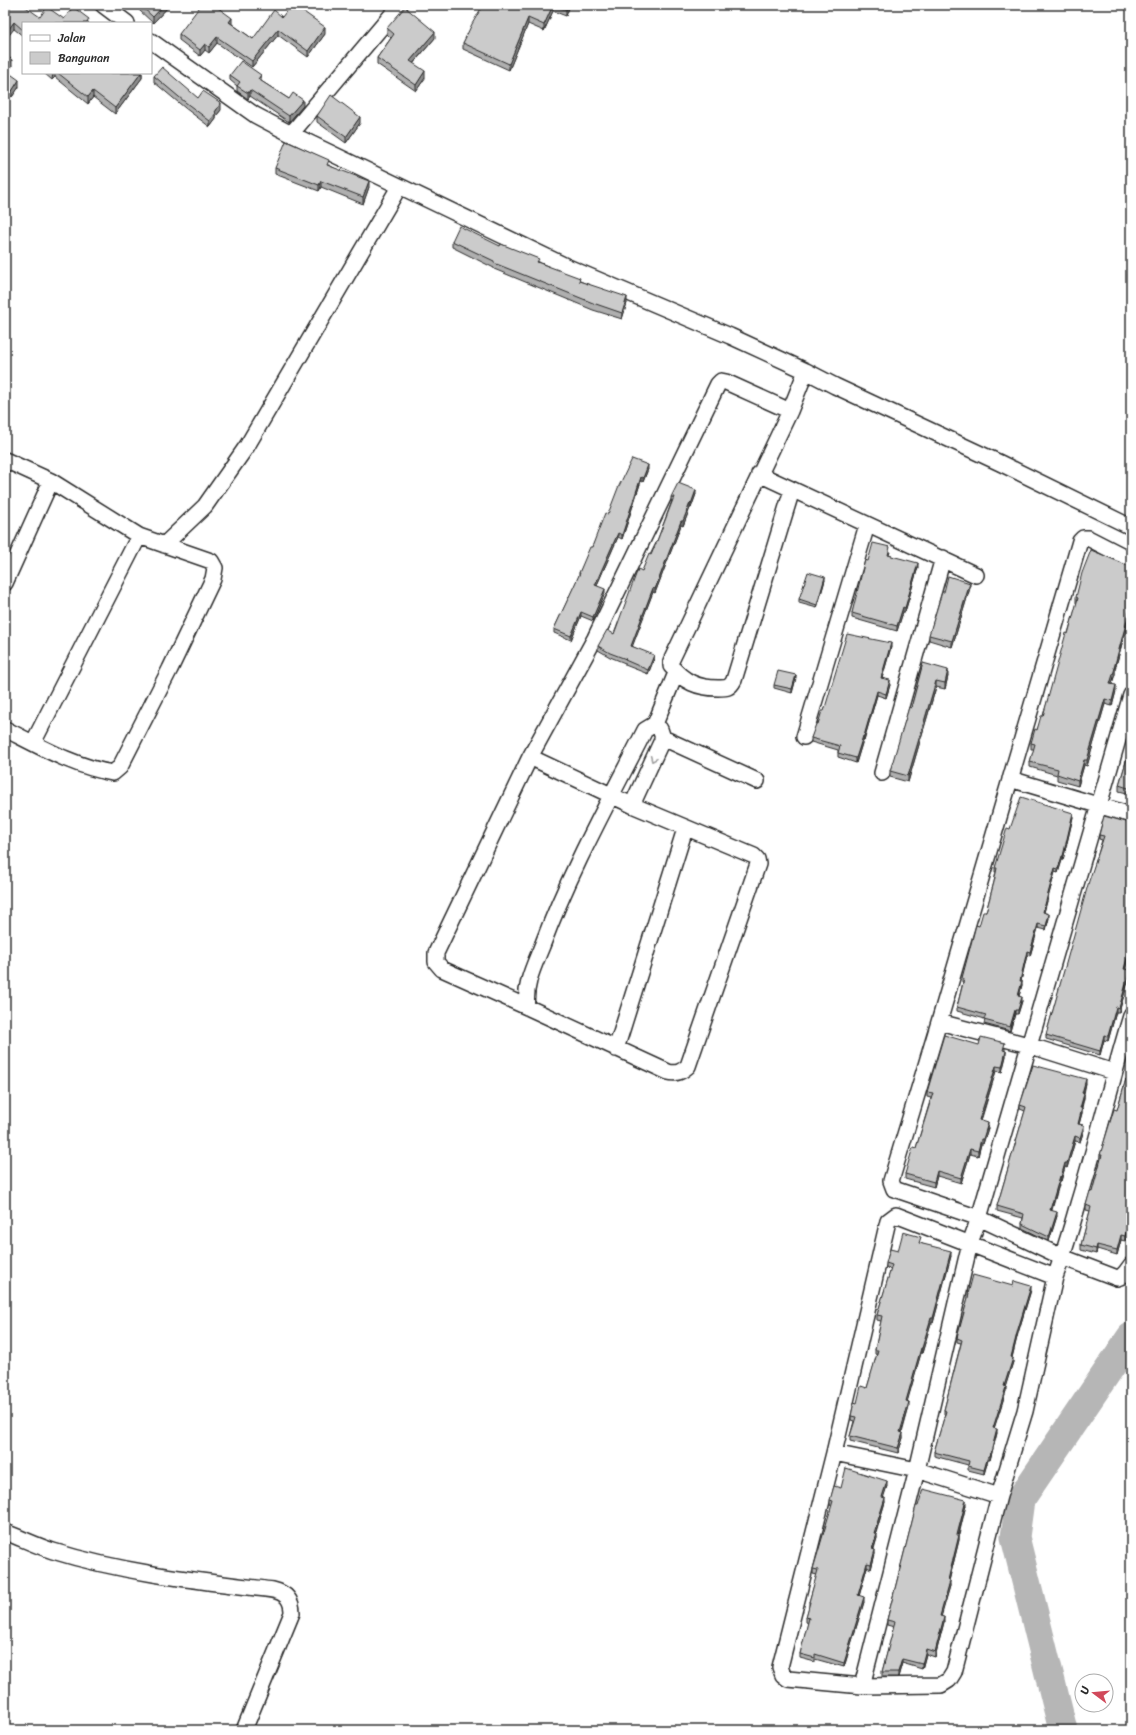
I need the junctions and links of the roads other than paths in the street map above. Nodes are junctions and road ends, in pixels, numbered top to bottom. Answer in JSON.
{"nodes":[{"id":1,"x":103,"y":5,"type":"edge"},
{"id":2,"x":400,"y":5,"type":"edge"},
{"id":3,"x":126,"y":22,"type":"edge"},
{"id":4,"x":152,"y":42,"type":"edge"},
{"id":5,"x":291,"y":134,"type":"junction"},
{"id":6,"x":399,"y":187,"type":"junction"},
{"id":7,"x":806,"y":371,"type":"junction"},
{"id":8,"x":790,"y":411,"type":"junction"},
{"id":9,"x":5,"y":460,"type":"edge"},
{"id":10,"x":759,"y":474,"type":"junction"},
{"id":11,"x":52,"y":481,"type":"junction"},
{"id":12,"x":792,"y":490,"type":"junction"},
{"id":13,"x":867,"y":525,"type":"junction"},
{"id":14,"x":1131,"y":527,"type":"edge"},
{"id":15,"x":139,"y":536,"type":"junction"},
{"id":16,"x":164,"y":546,"type":"junction"},
{"id":17,"x":943,"y":558,"type":"junction"},
{"id":18,"x":1131,"y":560,"type":"edge"},
{"id":19,"x":976,"y":575,"type":"dead end"},
{"id":20,"x":5,"y":583,"type":"edge"},
{"id":21,"x":676,"y":672,"type":"junction"},
{"id":22,"x":1131,"y":694,"type":"edge"},
{"id":23,"x":655,"y":724,"type":"junction"},
{"id":24,"x":5,"y":729,"type":"edge"},
{"id":25,"x":804,"y":737,"type":"dead end"},
{"id":26,"x":663,"y":738,"type":"junction"},
{"id":27,"x":33,"y":743,"type":"junction"},
{"id":28,"x":530,"y":757,"type":"junction"},
{"id":29,"x":882,"y":773,"type":"dead end"},
{"id":30,"x":1010,"y":779,"type":"junction"},
{"id":31,"x":757,"y":781,"type":"dead end"},
{"id":32,"x":611,"y":795,"type":"junction"},
{"id":33,"x":632,"y":805,"type":"junction"},
{"id":34,"x":1098,"y":805,"type":"junction"},
{"id":35,"x":1131,"y":815,"type":"edge"},
{"id":36,"x":685,"y":829,"type":"junction"},
{"id":37,"x":527,"y":1007,"type":"junction"},
{"id":38,"x":1131,"y":1016,"type":"edge"},
{"id":39,"x":939,"y":1022,"type":"junction"},
{"id":40,"x":1028,"y":1045,"type":"junction"},
{"id":41,"x":616,"y":1048,"type":"junction"},
{"id":42,"x":1114,"y":1072,"type":"junction"},
{"id":43,"x":979,"y":1218,"type":"junction"},
{"id":44,"x":970,"y":1243,"type":"junction"},
{"id":45,"x":1062,"y":1257,"type":"junction"},
{"id":46,"x":1131,"y":1265,"type":"edge"},
{"id":47,"x":1055,"y":1277,"type":"junction"},
{"id":48,"x":834,"y":1453,"type":"junction"},
{"id":49,"x":917,"y":1470,"type":"junction"},
{"id":50,"x":999,"y":1496,"type":"junction"},
{"id":51,"x":5,"y":1532,"type":"edge"},
{"id":52,"x":862,"y":1686,"type":"junction"},
{"id":53,"x":244,"y":1730,"type":"edge"}],
"edges":[{"from":1,"to":3,"type":"street"},
{"from":2,"to":5,"type":"street"},
{"from":4,"to":5,"type":"street"},
{"from":5,"to":6,"type":"street"},
{"from":6,"to":7,"type":"street"},
{"from":6,"to":16,"type":"street"},
{"from":7,"to":8,"type":"street"},
{"from":7,"to":14,"type":"street"},
{"from":8,"to":10,"type":"street"},
{"from":8,"to":28,"type":"street"},
{"from":9,"to":11,"type":"street"},
{"from":10,"to":12,"type":"street"},
{"from":10,"to":21,"type":"street"},
{"from":11,"to":15,"type":"street"},
{"from":11,"to":20,"type":"street"},
{"from":12,"to":13,"type":"street"},
{"from":12,"to":21,"type":"street"},
{"from":13,"to":17,"type":"street"},
{"from":13,"to":25,"type":"street"},
{"from":15,"to":16,"type":"street"},
{"from":15,"to":27,"type":"street"},
{"from":16,"to":27,"type":"street"},
{"from":17,"to":19,"type":"street"},
{"from":17,"to":29,"type":"street"},
{"from":18,"to":30,"type":"street"},
{"from":21,"to":23,"type":"street"},
{"from":22,"to":34,"type":"street"},
{"from":23,"to":26,"type":"street"},
{"from":23,"to":32,"type":"street"},
{"from":24,"to":27,"type":"street"},
{"from":26,"to":31,"type":"street"},
{"from":26,"to":33,"type":"street","one_way":true},
{"from":28,"to":32,"type":"street"},
{"from":28,"to":37,"type":"street"},
{"from":30,"to":34,"type":"street"},
{"from":30,"to":39,"type":"street"},
{"from":32,"to":33,"type":"street"},
{"from":32,"to":37,"type":"street"},
{"from":33,"to":36,"type":"street"},
{"from":34,"to":35,"type":"street"},
{"from":34,"to":40,"type":"street"},
{"from":36,"to":41,"type":"street"},
{"from":36,"to":41,"type":"street"},
{"from":37,"to":41,"type":"street"},
{"from":38,"to":42,"type":"street"},
{"from":39,"to":40,"type":"street"},
{"from":39,"to":43,"type":"street"},
{"from":40,"to":42,"type":"street"},
{"from":40,"to":43,"type":"street"},
{"from":42,"to":45,"type":"street"},
{"from":43,"to":44,"type":"street"},
{"from":43,"to":45,"type":"street"},
{"from":44,"to":47,"type":"street"},
{"from":44,"to":48,"type":"street"},
{"from":44,"to":49,"type":"street"},
{"from":45,"to":46,"type":"street"},
{"from":45,"to":47,"type":"street"},
{"from":47,"to":50,"type":"street"},
{"from":48,"to":49,"type":"street"},
{"from":48,"to":52,"type":"street"},
{"from":49,"to":50,"type":"street"},
{"from":49,"to":52,"type":"street"},
{"from":50,"to":52,"type":"street"},
{"from":51,"to":53,"type":"street"}]}
